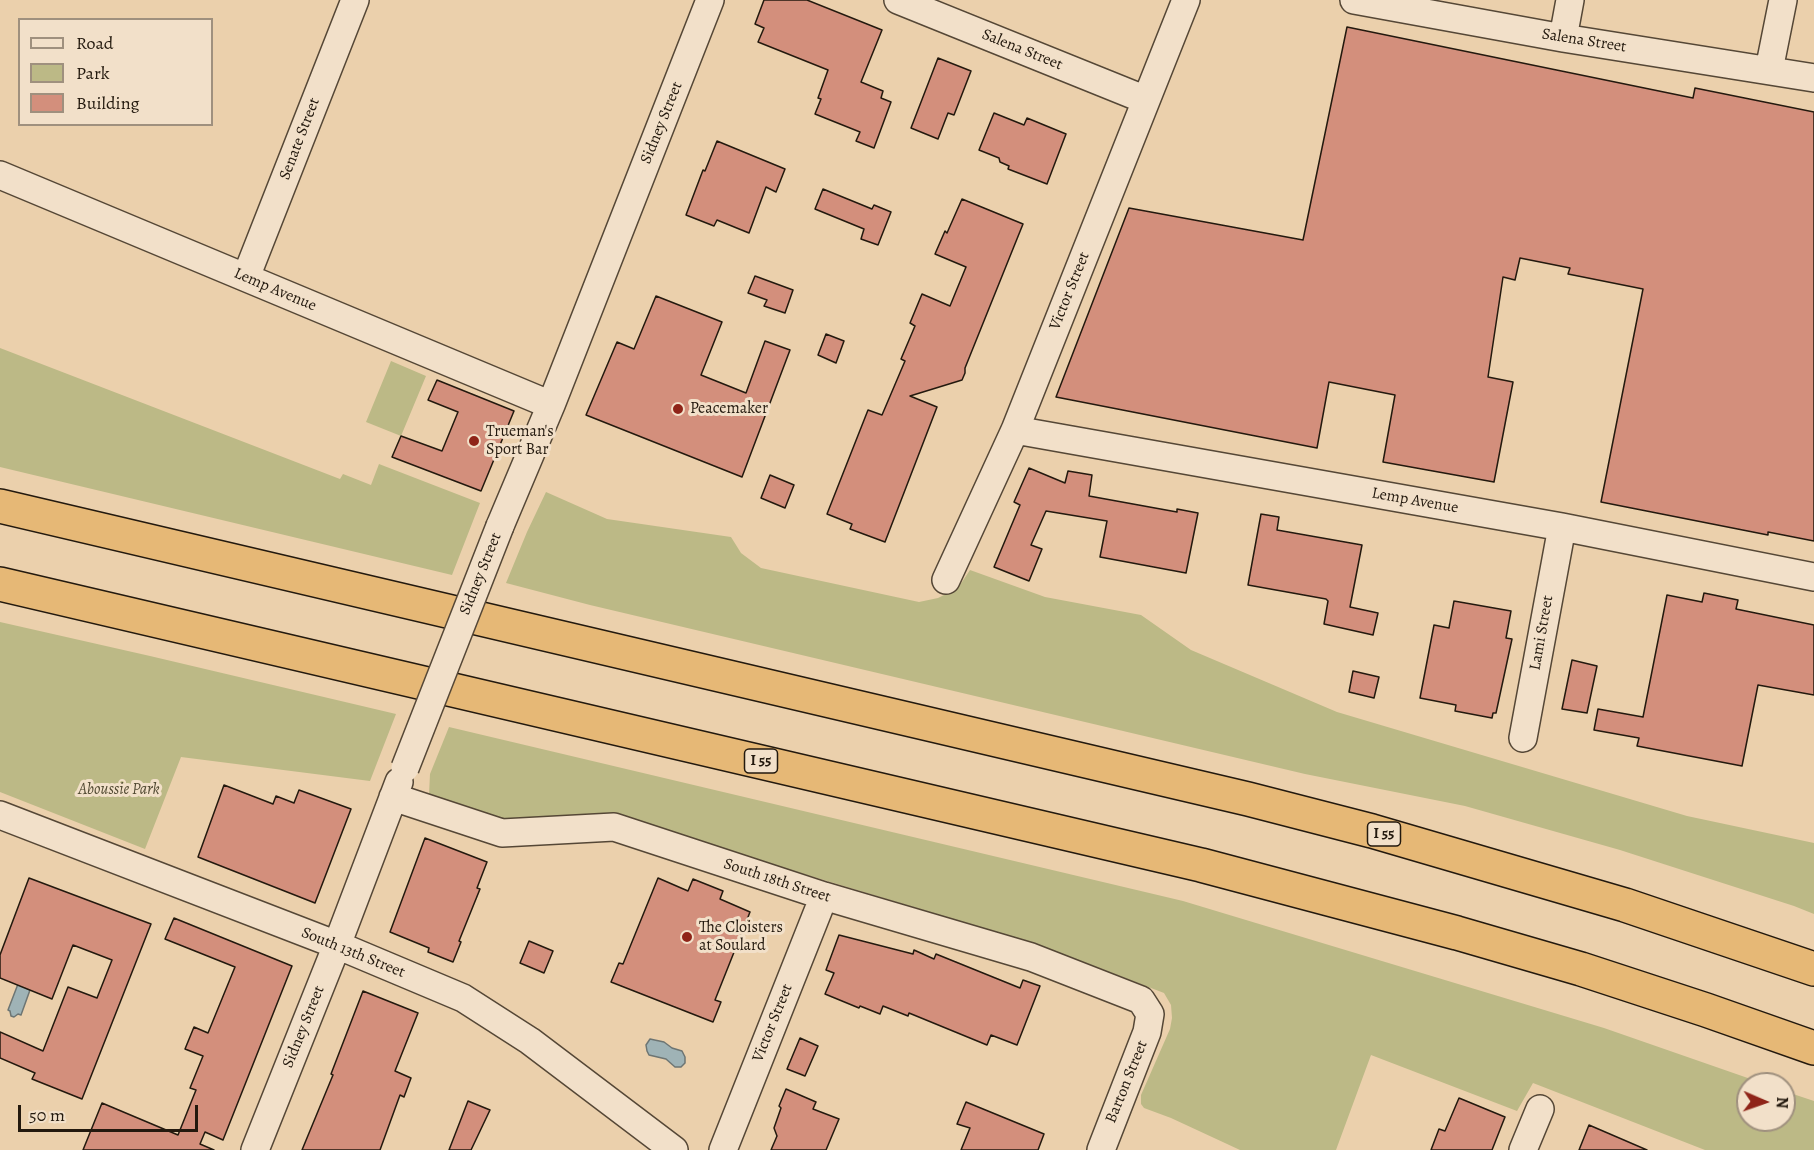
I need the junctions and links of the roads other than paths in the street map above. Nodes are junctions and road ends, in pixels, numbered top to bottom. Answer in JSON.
{"nodes":[{"id":1,"x":355,"y":0,"type":"edge"},
{"id":2,"x":710,"y":0,"type":"edge"},
{"id":3,"x":898,"y":0,"type":"edge"},
{"id":4,"x":1186,"y":0,"type":"edge"},
{"id":5,"x":1354,"y":0,"type":"edge"},
{"id":6,"x":1570,"y":0,"type":"edge"},
{"id":7,"x":1783,"y":0,"type":"edge"},
{"id":8,"x":1563,"y":38,"type":"junction"},
{"id":9,"x":1769,"y":70,"type":"junction"},
{"id":10,"x":1814,"y":78,"type":"edge"},
{"id":11,"x":1146,"y":100,"type":"junction"},
{"id":12,"x":0,"y":175,"type":"edge"},
{"id":13,"x":246,"y":278,"type":"junction"},
{"id":14,"x":551,"y":405,"type":"junction"},
{"id":15,"x":1015,"y":430,"type":"junction"},
{"id":16,"x":0,"y":506,"type":"edge"},
{"id":17,"x":1562,"y":527,"type":"junction"},
{"id":18,"x":1814,"y":577,"type":"edge"},
{"id":19,"x":946,"y":579,"type":"dead end"},
{"id":20,"x":0,"y":584,"type":"edge"},
{"id":21,"x":1523,"y":738,"type":"dead end"},
{"id":22,"x":393,"y":797,"type":"junction"},
{"id":23,"x":0,"y":816,"type":"edge"},
{"id":24,"x":824,"y":897,"type":"junction"},
{"id":25,"x":337,"y":945,"type":"junction"},
{"id":26,"x":1814,"y":969,"type":"edge"},
{"id":27,"x":1150,"y":1014,"type":"joint"},
{"id":28,"x":1814,"y":1048,"type":"edge"},
{"id":29,"x":1540,"y":1108,"type":"dead end"},
{"id":30,"x":255,"y":1150,"type":"edge"},
{"id":31,"x":674,"y":1150,"type":"edge"},
{"id":32,"x":723,"y":1150,"type":"edge"},
{"id":33,"x":1101,"y":1150,"type":"edge"},
{"id":34,"x":1523,"y":1150,"type":"edge"}],
"edges":[{"from":1,"to":13,"type":"street","name":"Senate Street"},
{"from":2,"to":14,"type":"street","name":"Sidney Street"},
{"from":3,"to":11,"type":"street","name":"Salena Street"},
{"from":4,"to":11,"type":"street","name":"Victor Street"},
{"from":5,"to":8,"type":"street","name":"Salena Street"},
{"from":6,"to":8,"type":"street"},
{"from":7,"to":9,"type":"street"},
{"from":8,"to":9,"type":"street","name":"Salena Street"},
{"from":9,"to":10,"type":"street","name":"Salena Street"},
{"from":11,"to":15,"type":"street","name":"Victor Street"},
{"from":12,"to":13,"type":"street","name":"Lemp Avenue"},
{"from":13,"to":14,"type":"street","name":"Lemp Avenue"},
{"from":14,"to":22,"type":"street","name":"Sidney Street","bridge":true},
{"from":15,"to":17,"type":"street","name":"Lemp Avenue"},
{"from":15,"to":19,"type":"street","name":"Victor Street"},
{"from":16,"to":26,"type":"highway","number":"I 55"},
{"from":17,"to":18,"type":"street","name":"Lemp Avenue"},
{"from":17,"to":21,"type":"street","name":"Lami Street"},
{"from":20,"to":28,"type":"highway","number":"I 55"},
{"from":22,"to":24,"type":"street","name":"South 18th Street"},
{"from":22,"to":25,"type":"street","name":"Sidney Street"},
{"from":23,"to":25,"type":"street","name":"South 13th Street"},
{"from":24,"to":27,"type":"street","name":"South 18th Street"},
{"from":24,"to":32,"type":"street","name":"Victor Street"},
{"from":25,"to":30,"type":"street","name":"Sidney Street"},
{"from":25,"to":31,"type":"street","name":"South 13th Street"},
{"from":27,"to":33,"type":"street","name":"Barton Street"},
{"from":29,"to":34,"type":"street"}]}
